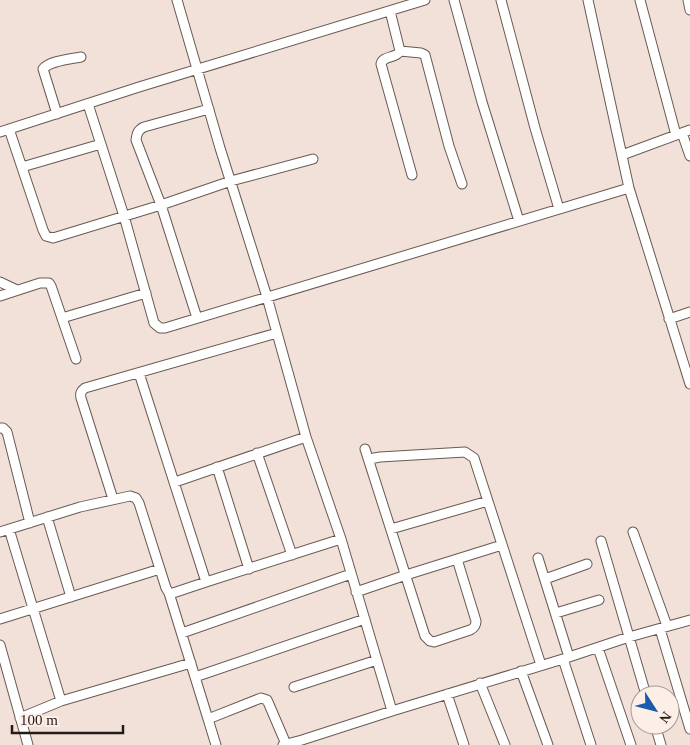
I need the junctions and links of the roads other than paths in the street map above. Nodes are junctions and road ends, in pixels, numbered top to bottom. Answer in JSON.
{"nodes":[{"id":1,"x":177,"y":0,"type":"edge"},
{"id":2,"x":425,"y":0,"type":"edge"},
{"id":3,"x":454,"y":0,"type":"edge"},
{"id":4,"x":501,"y":0,"type":"edge"},
{"id":5,"x":588,"y":0,"type":"edge"},
{"id":6,"x":640,"y":0,"type":"edge"},
{"id":7,"x":688,"y":0,"type":"edge"},
{"id":8,"x":390,"y":10,"type":"junction"},
{"id":9,"x":690,"y":10,"type":"edge"},
{"id":10,"x":400,"y":51,"type":"junction"},
{"id":11,"x":81,"y":57,"type":"dead end"},
{"id":12,"x":197,"y":69,"type":"junction"},
{"id":13,"x":88,"y":104,"type":"junction"},
{"id":14,"x":209,"y":108,"type":"junction"},
{"id":15,"x":57,"y":114,"type":"junction"},
{"id":16,"x":5,"y":131,"type":"edge"},
{"id":17,"x":683,"y":133,"type":"edge"},
{"id":18,"x":101,"y":144,"type":"junction"},
{"id":19,"x":622,"y":155,"type":"junction"},
{"id":20,"x":690,"y":156,"type":"edge"},
{"id":21,"x":313,"y":159,"type":"dead end"},
{"id":22,"x":22,"y":167,"type":"junction"},
{"id":23,"x":412,"y":175,"type":"dead end"},
{"id":24,"x":231,"y":181,"type":"junction"},
{"id":25,"x":462,"y":184,"type":"dead end"},
{"id":26,"x":629,"y":188,"type":"junction"},
{"id":27,"x":161,"y":205,"type":"junction"},
{"id":28,"x":559,"y":209,"type":"junction"},
{"id":29,"x":124,"y":216,"type":"junction"},
{"id":30,"x":519,"y":221,"type":"junction"},
{"id":31,"x":0,"y":282,"type":"edge"},
{"id":32,"x":17,"y":290,"type":"junction"},
{"id":33,"x":146,"y":293,"type":"junction"},
{"id":34,"x":0,"y":296,"type":"edge"},
{"id":35,"x":266,"y":297,"type":"junction"},
{"id":36,"x":690,"y":312,"type":"edge"},
{"id":37,"x":62,"y":318,"type":"junction"},
{"id":38,"x":197,"y":318,"type":"junction"},
{"id":39,"x":669,"y":319,"type":"junction"},
{"id":40,"x":277,"y":333,"type":"junction"},
{"id":41,"x":76,"y":359,"type":"dead end"},
{"id":42,"x":139,"y":372,"type":"junction"},
{"id":43,"x":690,"y":384,"type":"edge"},
{"id":44,"x":0,"y":428,"type":"edge"},
{"id":45,"x":306,"y":437,"type":"junction"},
{"id":46,"x":365,"y":449,"type":"dead end"},
{"id":47,"x":257,"y":454,"type":"junction"},
{"id":48,"x":369,"y":459,"type":"junction"},
{"id":49,"x":216,"y":468,"type":"junction"},
{"id":50,"x":175,"y":482,"type":"junction"},
{"id":51,"x":113,"y":499,"type":"junction"},
{"id":52,"x":488,"y":501,"type":"junction"},
{"id":53,"x":47,"y":517,"type":"junction"},
{"id":54,"x":30,"y":523,"type":"junction"},
{"id":55,"x":10,"y":529,"type":"junction"},
{"id":56,"x":391,"y":529,"type":"junction"},
{"id":57,"x":0,"y":532,"type":"edge"},
{"id":58,"x":634,"y":532,"type":"dead end"},
{"id":59,"x":341,"y":539,"type":"junction"},
{"id":60,"x":601,"y":541,"type":"dead end"},
{"id":61,"x":502,"y":545,"type":"junction"},
{"id":62,"x":292,"y":555,"type":"junction"},
{"id":63,"x":538,"y":558,"type":"dead end"},
{"id":64,"x":457,"y":559,"type":"junction"},
{"id":65,"x":587,"y":564,"type":"dead end"},
{"id":66,"x":160,"y":569,"type":"junction"},
{"id":67,"x":249,"y":569,"type":"junction"},
{"id":68,"x":351,"y":574,"type":"junction"},
{"id":69,"x":406,"y":575,"type":"junction"},
{"id":70,"x":545,"y":579,"type":"junction"},
{"id":71,"x":206,"y":582,"type":"junction"},
{"id":72,"x":356,"y":592,"type":"junction"},
{"id":73,"x":169,"y":593,"type":"junction"},
{"id":74,"x":71,"y":597,"type":"junction"},
{"id":75,"x":599,"y":600,"type":"dead end"},
{"id":76,"x":33,"y":609,"type":"junction"},
{"id":77,"x":556,"y":613,"type":"junction"},
{"id":78,"x":0,"y":619,"type":"edge"},
{"id":79,"x":365,"y":619,"type":"junction"},
{"id":80,"x":690,"y":620,"type":"edge"},
{"id":81,"x":663,"y":628,"type":"junction"},
{"id":82,"x":182,"y":633,"type":"junction"},
{"id":83,"x":629,"y":637,"type":"junction"},
{"id":84,"x":0,"y":645,"type":"edge"},
{"id":85,"x":598,"y":648,"type":"junction"},
{"id":86,"x":566,"y":658,"type":"junction"},
{"id":87,"x":377,"y":660,"type":"junction"},
{"id":88,"x":191,"y":663,"type":"junction"},
{"id":89,"x":542,"y":665,"type":"junction"},
{"id":90,"x":521,"y":671,"type":"junction"},
{"id":91,"x":195,"y":677,"type":"junction"},
{"id":92,"x":480,"y":683,"type":"junction"},
{"id":93,"x":643,"y":685,"type":"edge"},
{"id":94,"x":294,"y":686,"type":"dead end"},
{"id":95,"x":447,"y":694,"type":"junction"},
{"id":96,"x":61,"y":701,"type":"junction"},
{"id":97,"x":392,"y":711,"type":"junction"},
{"id":98,"x":20,"y":718,"type":"junction"},
{"id":99,"x":208,"y":719,"type":"junction"},
{"id":100,"x":690,"y":729,"type":"edge"},
{"id":101,"x":303,"y":743,"type":"edge"},
{"id":102,"x":28,"y":745,"type":"edge"},
{"id":103,"x":216,"y":745,"type":"edge"},
{"id":104,"x":285,"y":745,"type":"edge"},
{"id":105,"x":464,"y":745,"type":"edge"},
{"id":106,"x":505,"y":745,"type":"edge"},
{"id":107,"x":548,"y":745,"type":"edge"},
{"id":108,"x":591,"y":745,"type":"edge"},
{"id":109,"x":631,"y":745,"type":"edge"}],
"edges":[{"from":1,"to":12,"type":"street"},
{"from":2,"to":8,"type":"street"},
{"from":3,"to":30,"type":"street"},
{"from":4,"to":28,"type":"street"},
{"from":5,"to":19,"type":"street"},
{"from":6,"to":17,"type":"street"},
{"from":7,"to":9,"type":"street"},
{"from":8,"to":10,"type":"street"},
{"from":8,"to":12,"type":"street"},
{"from":10,"to":23,"type":"street"},
{"from":10,"to":25,"type":"street"},
{"from":11,"to":15,"type":"street"},
{"from":12,"to":13,"type":"street"},
{"from":12,"to":14,"type":"street"},
{"from":13,"to":15,"type":"street"},
{"from":13,"to":18,"type":"street"},
{"from":14,"to":24,"type":"street"},
{"from":14,"to":27,"type":"street"},
{"from":15,"to":16,"type":"street"},
{"from":16,"to":22,"type":"street"},
{"from":17,"to":19,"type":"street"},
{"from":17,"to":20,"type":"street"},
{"from":18,"to":22,"type":"street"},
{"from":18,"to":29,"type":"street"},
{"from":19,"to":26,"type":"street"},
{"from":21,"to":24,"type":"street"},
{"from":22,"to":29,"type":"street"},
{"from":24,"to":27,"type":"street"},
{"from":24,"to":35,"type":"street"},
{"from":26,"to":28,"type":"street"},
{"from":26,"to":39,"type":"street"},
{"from":27,"to":29,"type":"street"},
{"from":27,"to":38,"type":"street"},
{"from":28,"to":30,"type":"street"},
{"from":29,"to":33,"type":"street"},
{"from":30,"to":35,"type":"street"},
{"from":31,"to":32,"type":"street"},
{"from":32,"to":34,"type":"street"},
{"from":32,"to":37,"type":"street"},
{"from":33,"to":37,"type":"street"},
{"from":33,"to":38,"type":"street"},
{"from":35,"to":38,"type":"street"},
{"from":35,"to":40,"type":"street"},
{"from":36,"to":39,"type":"street"},
{"from":37,"to":41,"type":"street"},
{"from":39,"to":43,"type":"street"},
{"from":40,"to":42,"type":"street"},
{"from":40,"to":45,"type":"street"},
{"from":42,"to":50,"type":"street"},
{"from":42,"to":51,"type":"street"},
{"from":44,"to":54,"type":"street"},
{"from":45,"to":47,"type":"street"},
{"from":45,"to":59,"type":"street"},
{"from":46,"to":48,"type":"street"},
{"from":47,"to":49,"type":"street"},
{"from":47,"to":62,"type":"street"},
{"from":48,"to":52,"type":"street"},
{"from":48,"to":56,"type":"street"},
{"from":49,"to":50,"type":"street"},
{"from":49,"to":67,"type":"street"},
{"from":50,"to":71,"type":"street"},
{"from":51,"to":53,"type":"street"},
{"from":51,"to":66,"type":"street"},
{"from":52,"to":56,"type":"street"},
{"from":52,"to":61,"type":"street"},
{"from":53,"to":54,"type":"street"},
{"from":53,"to":74,"type":"street"},
{"from":54,"to":55,"type":"street"},
{"from":55,"to":57,"type":"street"},
{"from":55,"to":76,"type":"street"},
{"from":56,"to":69,"type":"street"},
{"from":58,"to":81,"type":"street"},
{"from":59,"to":62,"type":"street"},
{"from":59,"to":68,"type":"street"},
{"from":60,"to":83,"type":"street"},
{"from":61,"to":64,"type":"street"},
{"from":61,"to":89,"type":"street"},
{"from":62,"to":67,"type":"street"},
{"from":63,"to":70,"type":"street"},
{"from":64,"to":69,"type":"street"},
{"from":64,"to":69,"type":"street"},
{"from":65,"to":70,"type":"street"},
{"from":66,"to":73,"type":"street"},
{"from":66,"to":74,"type":"street"},
{"from":67,"to":71,"type":"street"},
{"from":68,"to":72,"type":"street"},
{"from":68,"to":82,"type":"street"},
{"from":69,"to":72,"type":"street"},
{"from":70,"to":77,"type":"street"},
{"from":71,"to":73,"type":"street"},
{"from":72,"to":79,"type":"street"},
{"from":73,"to":82,"type":"street"},
{"from":74,"to":76,"type":"street"},
{"from":75,"to":77,"type":"street"},
{"from":76,"to":78,"type":"street"},
{"from":76,"to":96,"type":"street"},
{"from":77,"to":86,"type":"street"},
{"from":79,"to":87,"type":"street"},
{"from":79,"to":91,"type":"street"},
{"from":80,"to":81,"type":"street"},
{"from":81,"to":83,"type":"street"},
{"from":81,"to":100,"type":"street"},
{"from":82,"to":88,"type":"street"},
{"from":83,"to":85,"type":"street"},
{"from":83,"to":93,"type":"street"},
{"from":84,"to":98,"type":"street"},
{"from":85,"to":86,"type":"street"},
{"from":85,"to":109,"type":"street"},
{"from":86,"to":89,"type":"street"},
{"from":86,"to":108,"type":"street"},
{"from":87,"to":94,"type":"street"},
{"from":87,"to":97,"type":"street"},
{"from":88,"to":91,"type":"street"},
{"from":88,"to":96,"type":"street"},
{"from":89,"to":90,"type":"street"},
{"from":90,"to":92,"type":"street"},
{"from":90,"to":107,"type":"street"},
{"from":91,"to":99,"type":"street"},
{"from":92,"to":95,"type":"street"},
{"from":92,"to":106,"type":"street"},
{"from":95,"to":97,"type":"street"},
{"from":95,"to":105,"type":"street"},
{"from":96,"to":98,"type":"street"},
{"from":97,"to":101,"type":"street"},
{"from":98,"to":102,"type":"street"},
{"from":99,"to":103,"type":"street"},
{"from":99,"to":104,"type":"street"},
{"from":101,"to":104,"type":"street"}]}
